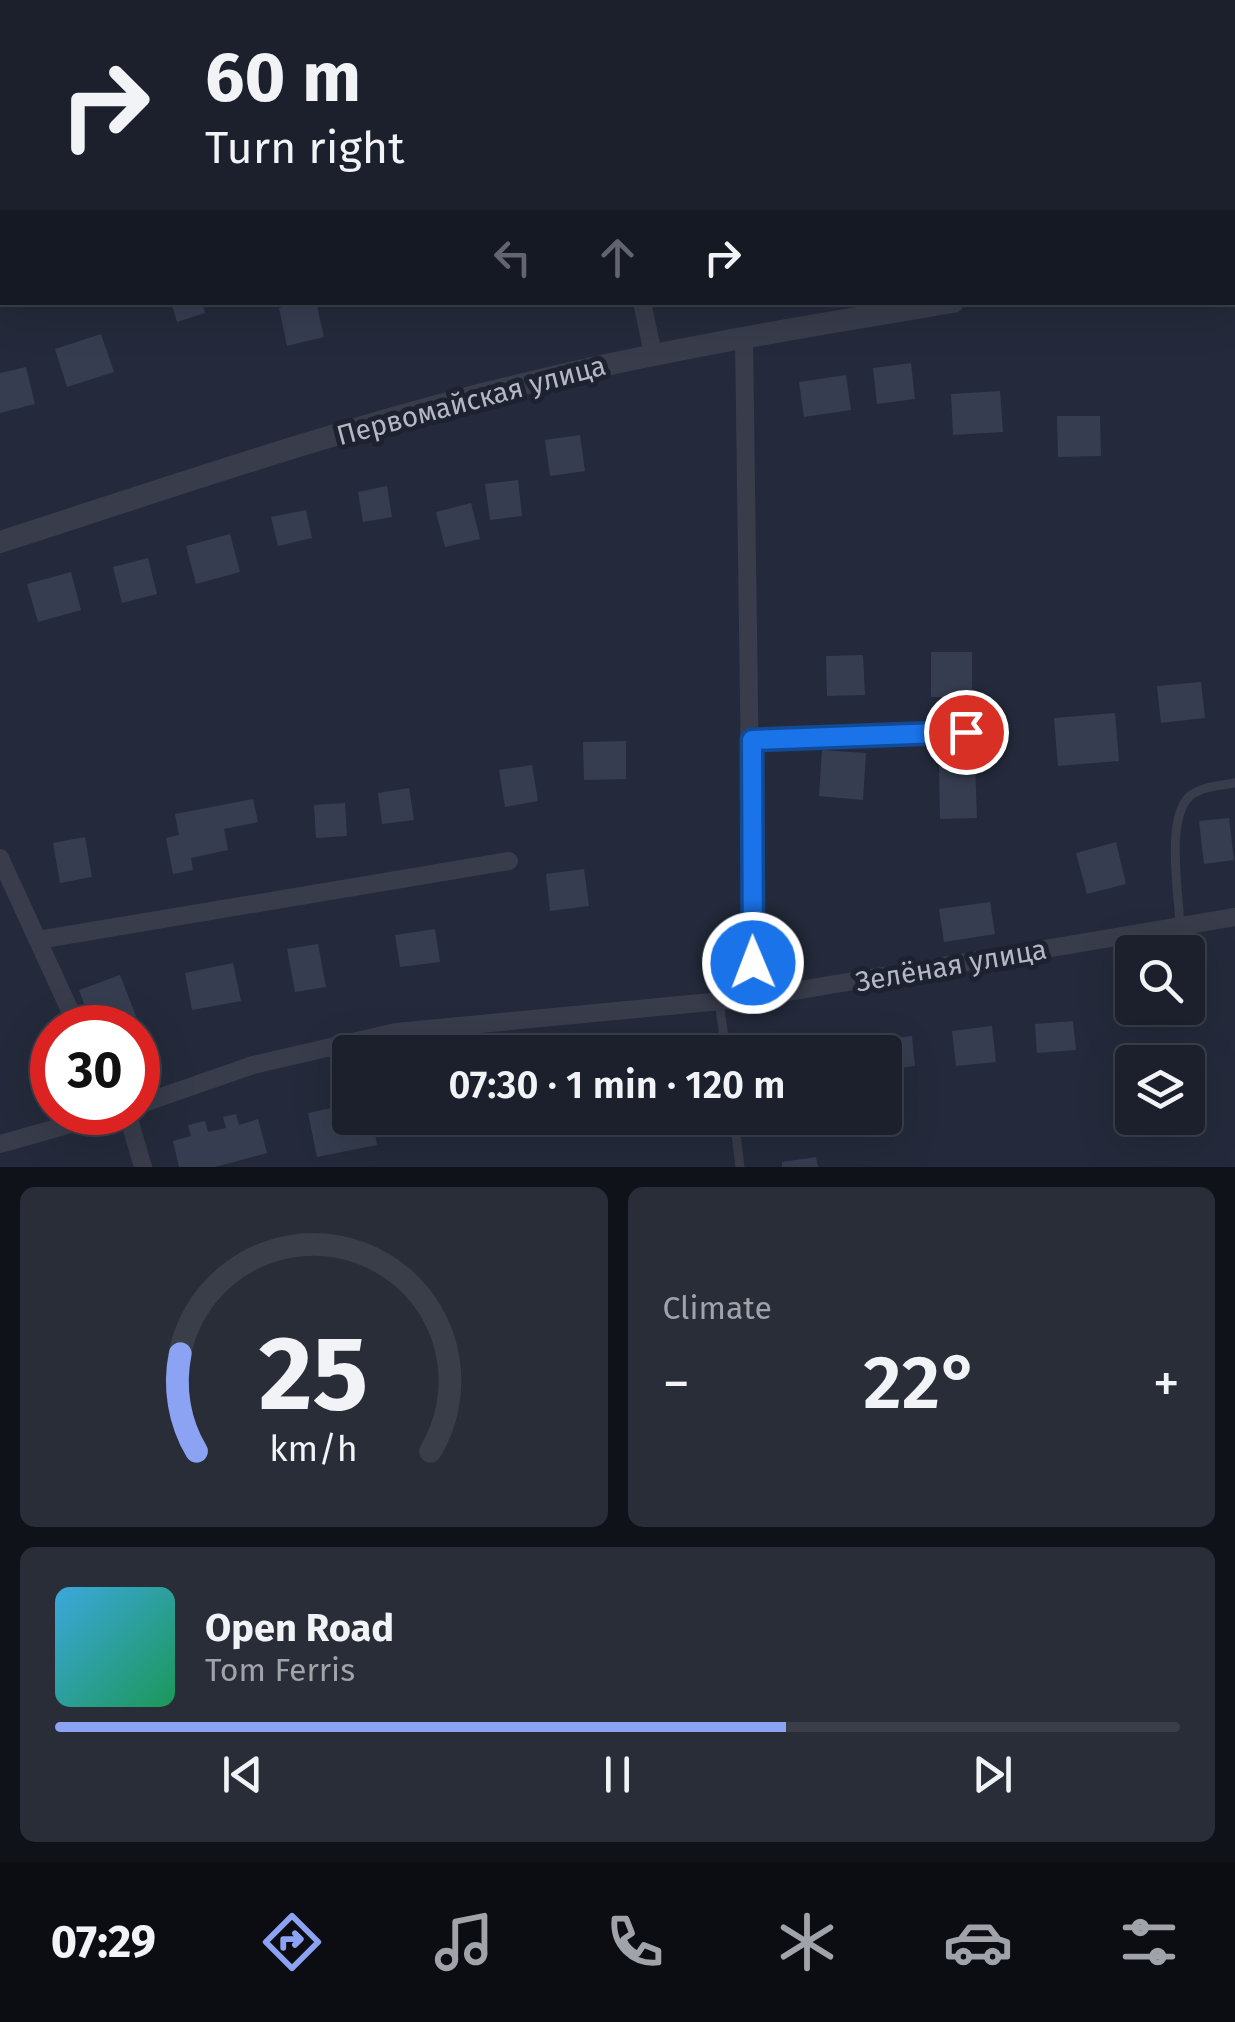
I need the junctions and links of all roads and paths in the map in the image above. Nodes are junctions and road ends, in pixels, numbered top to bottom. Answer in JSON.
{"nodes":[{"id":1,"x":643,"y":305,"type":"edge"},
{"id":2,"x":935,"y":305,"type":"edge"},
{"id":3,"x":744,"y":338,"type":"junction"},
{"id":4,"x":652,"y":354,"type":"junction"},
{"id":5,"x":0,"y":542,"type":"edge"},
{"id":6,"x":966,"y":732,"type":"dead end"},
{"id":7,"x":752,"y":740,"type":"junction"},
{"id":8,"x":1235,"y":783,"type":"edge"},
{"id":9,"x":1,"y":859,"type":"edge"},
{"id":10,"x":509,"y":861,"type":"dead end"},
{"id":11,"x":1235,"y":917,"type":"edge"},
{"id":12,"x":1180,"y":926,"type":"junction"},
{"id":13,"x":38,"y":940,"type":"junction"},
{"id":14,"x":753,"y":998,"type":"junction"},
{"id":15,"x":720,"y":1001,"type":"junction"},
{"id":16,"x":68,"y":1005,"type":"edge"},
{"id":17,"x":724,"y":1035,"type":"edge"},
{"id":18,"x":160,"y":1097,"type":"edge"},
{"id":19,"x":32,"y":1135,"type":"edge"},
{"id":20,"x":134,"y":1135,"type":"edge"},
{"id":21,"x":736,"y":1135,"type":"edge"},
{"id":22,"x":0,"y":1144,"type":"edge"},
{"id":23,"x":144,"y":1167,"type":"edge"},
{"id":24,"x":740,"y":1167,"type":"edge"}],
"edges":[{"from":1,"to":4,"type":"street"},
{"from":2,"to":3,"type":"street","name":"Первомайская улица"},
{"from":3,"to":4,"type":"street","name":"Первомайская улица"},
{"from":3,"to":7,"type":"street"},
{"from":4,"to":5,"type":"street","name":"Первомайская улица"},
{"from":6,"to":7,"type":"lane"},
{"from":7,"to":14,"type":"street"},
{"from":8,"to":12,"type":"lane"},
{"from":9,"to":13,"type":"street"},
{"from":10,"to":13,"type":"street"},
{"from":11,"to":12,"type":"street","name":"Зелёная улица"},
{"from":12,"to":14,"type":"street","name":"Зелёная улица"},
{"from":13,"to":16,"type":"street"},
{"from":14,"to":15,"type":"street","name":"Зелёная улица"},
{"from":15,"to":17,"type":"lane"},
{"from":15,"to":18,"type":"street","name":"Зелёная улица"},
{"from":19,"to":22,"type":"street"},
{"from":20,"to":23,"type":"street"},
{"from":21,"to":24,"type":"lane"}]}
